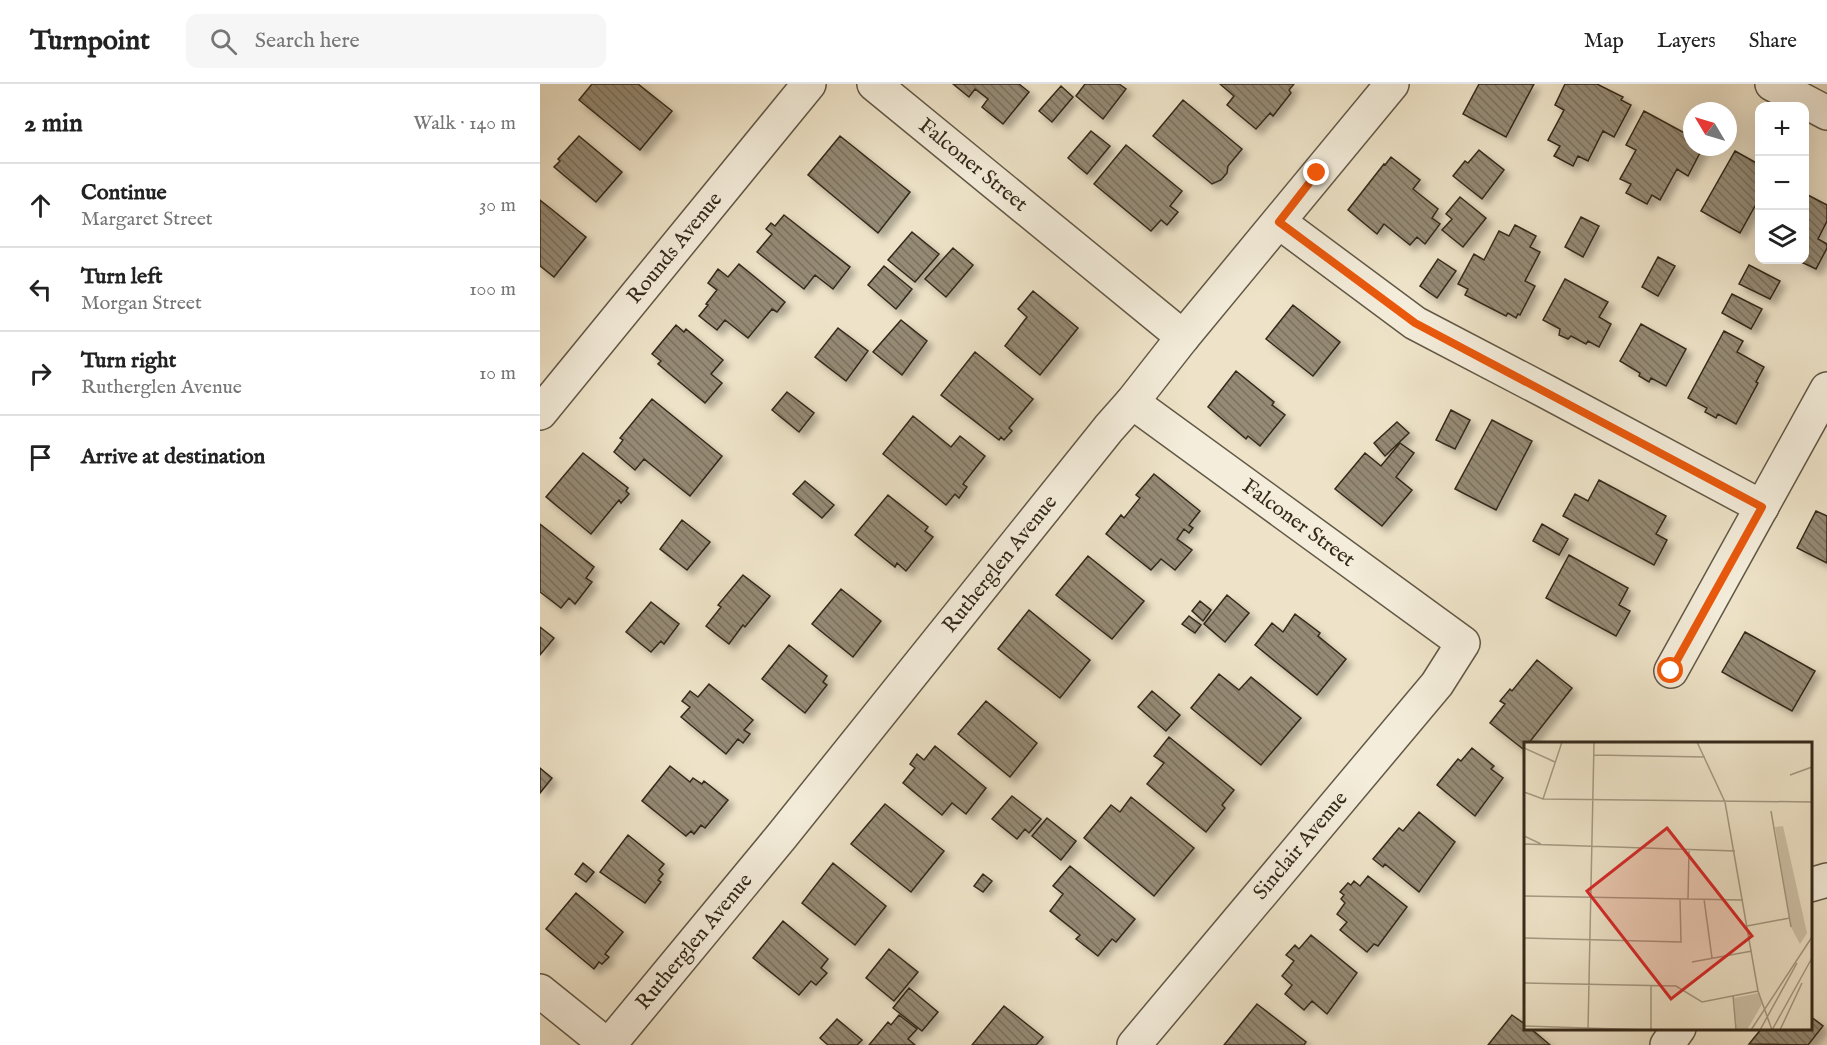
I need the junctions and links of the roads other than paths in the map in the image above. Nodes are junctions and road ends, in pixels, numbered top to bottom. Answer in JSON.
{"nodes":[{"id":1,"x":809,"y":84,"type":"edge"},
{"id":2,"x":874,"y":84,"type":"edge"},
{"id":3,"x":1392,"y":84,"type":"edge"},
{"id":4,"x":1772,"y":84,"type":"edge"},
{"id":5,"x":1827,"y":113,"type":"edge"},
{"id":6,"x":1279,"y":222,"type":"junction"},
{"id":7,"x":1183,"y":337,"type":"junction"},
{"id":8,"x":1827,"y":389,"type":"edge"},
{"id":9,"x":1132,"y":402,"type":"junction"},
{"id":10,"x":540,"y":413,"type":"edge"},
{"id":11,"x":1762,"y":507,"type":"junction"},
{"id":12,"x":1464,"y":643,"type":"joint"},
{"id":13,"x":1671,"y":671,"type":"dead end"},
{"id":14,"x":1827,"y":880,"type":"edge"},
{"id":15,"x":1812,"y":884,"type":"edge"},
{"id":16,"x":540,"y":991,"type":"edge"},
{"id":17,"x":1678,"y":1030,"type":"edge"},
{"id":18,"x":608,"y":1045,"type":"edge"},
{"id":19,"x":1134,"y":1045,"type":"edge"},
{"id":20,"x":1667,"y":1045,"type":"edge"}],
"edges":[{"from":1,"to":10,"type":"street","name":"Rounds Avenue"},
{"from":2,"to":7,"type":"street","name":"Falconer Street"},
{"from":3,"to":6,"type":"street","name":"Rutherglen Avenue"},
{"from":4,"to":5,"type":"street"},
{"from":6,"to":7,"type":"street","name":"Rutherglen Avenue"},
{"from":6,"to":11,"type":"street"},
{"from":7,"to":9,"type":"street","name":"Rutherglen Avenue"},
{"from":8,"to":11,"type":"street"},
{"from":9,"to":12,"type":"street","name":"Falconer Street"},
{"from":9,"to":18,"type":"street","name":"Rutherglen Avenue"},
{"from":11,"to":13,"type":"street"},
{"from":12,"to":19,"type":"street","name":"Sinclair Avenue"},
{"from":14,"to":15,"type":"street"},
{"from":16,"to":18,"type":"street"},
{"from":17,"to":20,"type":"street"}]}
